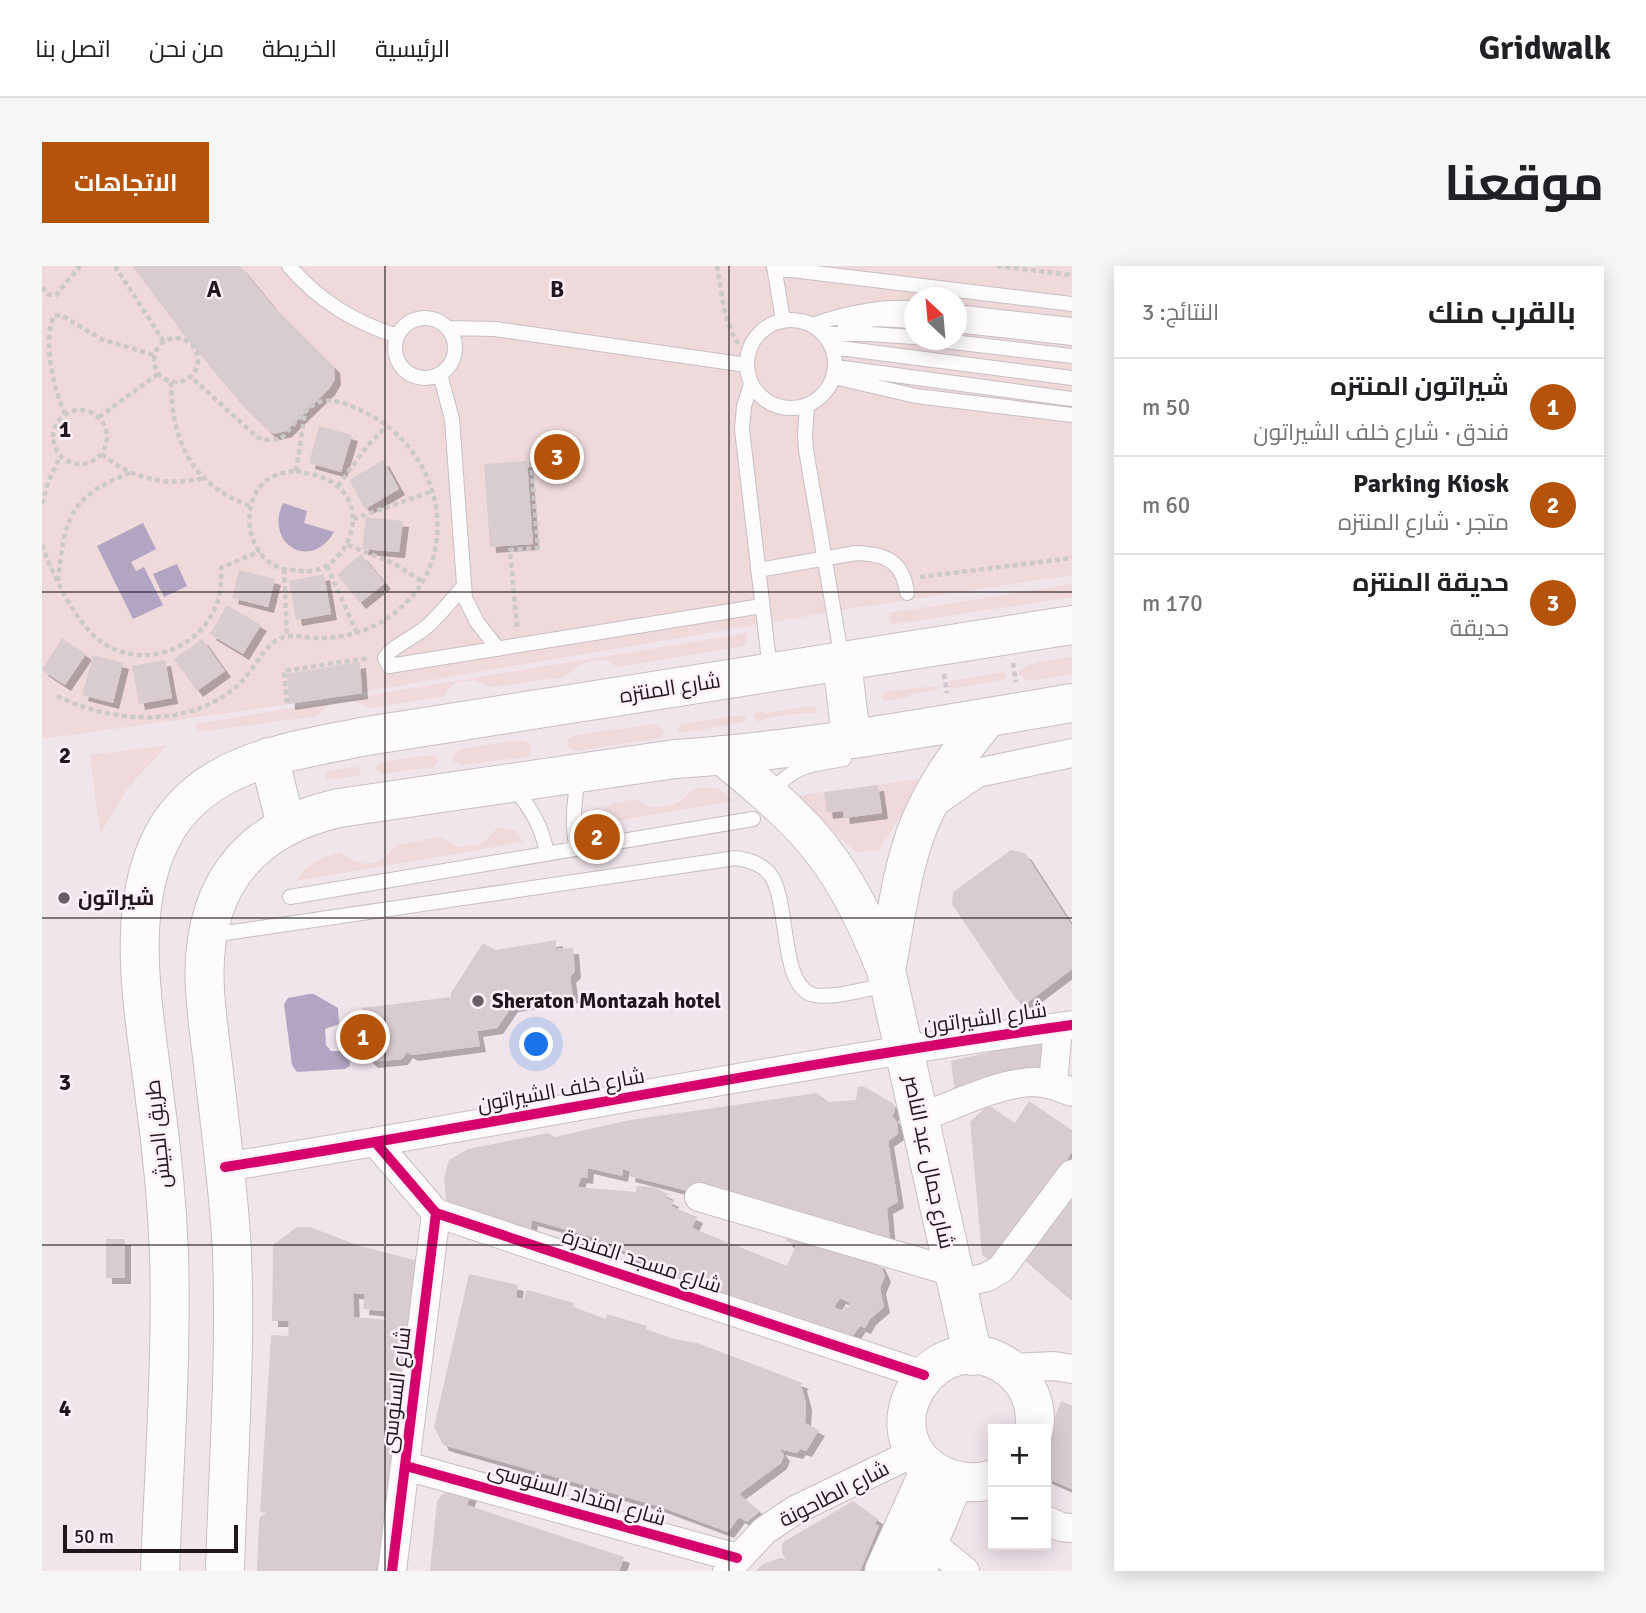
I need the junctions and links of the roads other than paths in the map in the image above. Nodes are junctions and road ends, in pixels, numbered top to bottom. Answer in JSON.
{"nodes":[{"id":1,"x":289,"y":266,"type":"edge"},
{"id":2,"x":775,"y":267,"type":"edge"},
{"id":3,"x":1072,"y":304,"type":"edge"},
{"id":4,"x":904,"y":308,"type":"edge"},
{"id":5,"x":967,"y":314,"type":"edge"},
{"id":6,"x":783,"y":320,"type":"junction"},
{"id":7,"x":904,"y":320,"type":"edge"},
{"id":8,"x":1072,"y":325,"type":"edge"},
{"id":9,"x":967,"y":326,"type":"edge"},
{"id":10,"x":448,"y":328,"type":"junction"},
{"id":11,"x":822,"y":334,"type":"junction"},
{"id":12,"x":397,"y":336,"type":"junction"},
{"id":13,"x":904,"y":336,"type":"edge"},
{"id":14,"x":1072,"y":338,"type":"edge"},
{"id":15,"x":967,"y":344,"type":"edge"},
{"id":16,"x":1072,"y":356,"type":"edge"},
{"id":17,"x":747,"y":360,"type":"junction"},
{"id":18,"x":835,"y":372,"type":"junction"},
{"id":19,"x":440,"y":374,"type":"junction"},
{"id":20,"x":1072,"y":378,"type":"edge"},
{"id":21,"x":751,"y":384,"type":"junction"},
{"id":22,"x":1072,"y":399,"type":"edge"},
{"id":23,"x":807,"y":405,"type":"junction"},
{"id":24,"x":1072,"y":415,"type":"edge"},
{"id":25,"x":825,"y":558,"type":"junction"},
{"id":26,"x":758,"y":570,"type":"junction"},
{"id":27,"x":906,"y":586,"type":"road end"},
{"id":28,"x":463,"y":587,"type":"junction"},
{"id":29,"x":762,"y":606,"type":"junction"},
{"id":30,"x":1072,"y":625,"type":"edge"},
{"id":31,"x":498,"y":649,"type":"junction"},
{"id":32,"x":842,"y":661,"type":"junction"},
{"id":33,"x":771,"y":672,"type":"junction"},
{"id":34,"x":1072,"y":704,"type":"edge"},
{"id":35,"x":1004,"y":715,"type":"junction"},
{"id":36,"x":854,"y":748,"type":"junction"},
{"id":37,"x":1072,"y":752,"type":"edge"},
{"id":38,"x":722,"y":755,"type":"junction"},
{"id":39,"x":269,"y":757,"type":"junction"},
{"id":40,"x":578,"y":772,"type":"junction"},
{"id":41,"x":509,"y":782,"type":"junction"},
{"id":42,"x":761,"y":806,"type":"junction"},
{"id":43,"x":926,"y":808,"type":"junction"},
{"id":44,"x":286,"y":825,"type":"junction"},
{"id":45,"x":577,"y":849,"type":"junction"},
{"id":46,"x":547,"y":853,"type":"junction"},
{"id":47,"x":290,"y":897,"type":"dead end"},
{"id":48,"x":207,"y":936,"type":"junction"},
{"id":49,"x":888,"y":977,"type":"junction"},
{"id":50,"x":1065,"y":1026,"type":"edge"},
{"id":51,"x":904,"y":1049,"type":"junction"},
{"id":52,"x":1062,"y":1088,"type":"edge"},
{"id":53,"x":919,"y":1118,"type":"junction"},
{"id":54,"x":376,"y":1143,"type":"junction"},
{"id":55,"x":225,"y":1167,"type":"junction"},
{"id":56,"x":1072,"y":1174,"type":"edge"},
{"id":57,"x":699,"y":1197,"type":"dead end"},
{"id":58,"x":436,"y":1213,"type":"junction"},
{"id":59,"x":954,"y":1278,"type":"junction"},
{"id":60,"x":973,"y":1356,"type":"junction"},
{"id":61,"x":1009,"y":1368,"type":"junction"},
{"id":62,"x":1072,"y":1369,"type":"edge"},
{"id":63,"x":927,"y":1373,"type":"junction"},
{"id":64,"x":1034,"y":1424,"type":"edge"},
{"id":65,"x":406,"y":1466,"type":"junction"},
{"id":66,"x":962,"y":1474,"type":"edge"},
{"id":67,"x":1051,"y":1522,"type":"edge"},
{"id":68,"x":1072,"y":1528,"type":"edge"},
{"id":69,"x":923,"y":1556,"type":"edge"},
{"id":70,"x":732,"y":1565,"type":"edge"},
{"id":71,"x":160,"y":1571,"type":"edge"},
{"id":72,"x":225,"y":1571,"type":"edge"},
{"id":73,"x":392,"y":1571,"type":"edge"},
{"id":74,"x":884,"y":1571,"type":"edge"},
{"id":75,"x":965,"y":1571,"type":"edge"}],
"edges":[{"from":1,"to":12,"type":"lane"},
{"from":2,"to":3,"type":"lane"},
{"from":2,"to":6,"type":"lane"},
{"from":4,"to":11,"type":"lane"},
{"from":5,"to":8,"type":"lane"},
{"from":6,"to":11,"type":"lane"},
{"from":6,"to":17,"type":"lane"},
{"from":7,"to":11,"type":"lane"},
{"from":9,"to":14,"type":"lane"},
{"from":10,"to":12,"type":"lane"},
{"from":10,"to":17,"type":"lane"},
{"from":10,"to":19,"type":"lane"},
{"from":11,"to":13,"type":"lane"},
{"from":11,"to":18,"type":"lane"},
{"from":11,"to":20,"type":"lane"},
{"from":12,"to":19,"type":"lane"},
{"from":15,"to":16,"type":"lane"},
{"from":17,"to":21,"type":"lane"},
{"from":18,"to":22,"type":"lane"},
{"from":18,"to":23,"type":"lane"},
{"from":18,"to":24,"type":"lane"},
{"from":19,"to":28,"type":"lane"},
{"from":21,"to":23,"type":"lane"},
{"from":21,"to":26,"type":"lane"},
{"from":23,"to":25,"type":"lane"},
{"from":25,"to":26,"type":"lane"},
{"from":25,"to":27,"type":"lane"},
{"from":25,"to":32,"type":"lane"},
{"from":26,"to":29,"type":"lane"},
{"from":28,"to":31,"type":"lane"},
{"from":28,"to":31,"type":"lane"},
{"from":29,"to":31,"type":"lane"},
{"from":29,"to":33,"type":"lane"},
{"from":30,"to":32,"type":"main road","name":"شارع المنتزه"},
{"from":32,"to":33,"type":"main road","name":"شارع المنتزه"},
{"from":32,"to":36,"type":"main road"},
{"from":33,"to":39,"type":"main road","name":"شارع المنتزه"},
{"from":34,"to":35,"type":"main road"},
{"from":35,"to":36,"type":"main road"},
{"from":35,"to":43,"type":"main road","name":"شارع جمال عبد الناصر"},
{"from":36,"to":38,"type":"main road"},
{"from":36,"to":42,"type":"lane"},
{"from":37,"to":43,"type":"street"},
{"from":38,"to":40,"type":"main road"},
{"from":38,"to":42,"type":"main road","name":"شارع جمال عبد الناصر"},
{"from":39,"to":44,"type":"main road"},
{"from":39,"to":71,"type":"main road","name":"طريق الجيش"},
{"from":40,"to":41,"type":"main road"},
{"from":40,"to":45,"type":"lane"},
{"from":41,"to":44,"type":"main road"},
{"from":41,"to":46,"type":"lane"},
{"from":42,"to":45,"type":"lane"},
{"from":42,"to":49,"type":"main road","name":"شارع جمال عبد الناصر"},
{"from":43,"to":49,"type":"main road","name":"شارع جمال عبد الناصر"},
{"from":44,"to":48,"type":"main road"},
{"from":45,"to":46,"type":"lane"},
{"from":46,"to":47,"type":"lane"},
{"from":48,"to":49,"type":"lane"},
{"from":48,"to":55,"type":"main road"},
{"from":49,"to":51,"type":"main road","name":"شارع جمال عبد الناصر"},
{"from":50,"to":51,"type":"street","name":"شارع الشيراتون"},
{"from":50,"to":52,"type":"street"},
{"from":51,"to":53,"type":"main road","name":"شارع جمال عبد الناصر"},
{"from":51,"to":54,"type":"street","name":"شارع خلف الشيراتون"},
{"from":52,"to":53,"type":"street"},
{"from":53,"to":59,"type":"main road","name":"شارع جمال عبد الناصر"},
{"from":54,"to":55,"type":"street","name":"شارع خلف الشيراتون"},
{"from":54,"to":58,"type":"street"},
{"from":55,"to":72,"type":"main road"},
{"from":56,"to":59,"type":"street"},
{"from":57,"to":59,"type":"street","name":"شارع جمال عبد الناصر"},
{"from":58,"to":63,"type":"street","name":"شارع مسجد المندرة"},
{"from":58,"to":65,"type":"street","name":"شارع السنوسى"},
{"from":59,"to":60,"type":"main road","name":"شارع جمال عبد الناصر"},
{"from":59,"to":63,"type":"main road"},
{"from":60,"to":61,"type":"main road"},
{"from":60,"to":63,"type":"main road"},
{"from":61,"to":62,"type":"street"},
{"from":61,"to":64,"type":"main road"},
{"from":63,"to":66,"type":"main road"},
{"from":65,"to":70,"type":"street","name":"شارع امتداد السنوسى"},
{"from":65,"to":73,"type":"street","name":"شارع السنوسى"},
{"from":66,"to":69,"type":"main road"},
{"from":66,"to":70,"type":"street","name":"شارع الطاحونة"},
{"from":66,"to":74,"type":"main road"},
{"from":67,"to":68,"type":"street"},
{"from":69,"to":75,"type":"street"}]}
